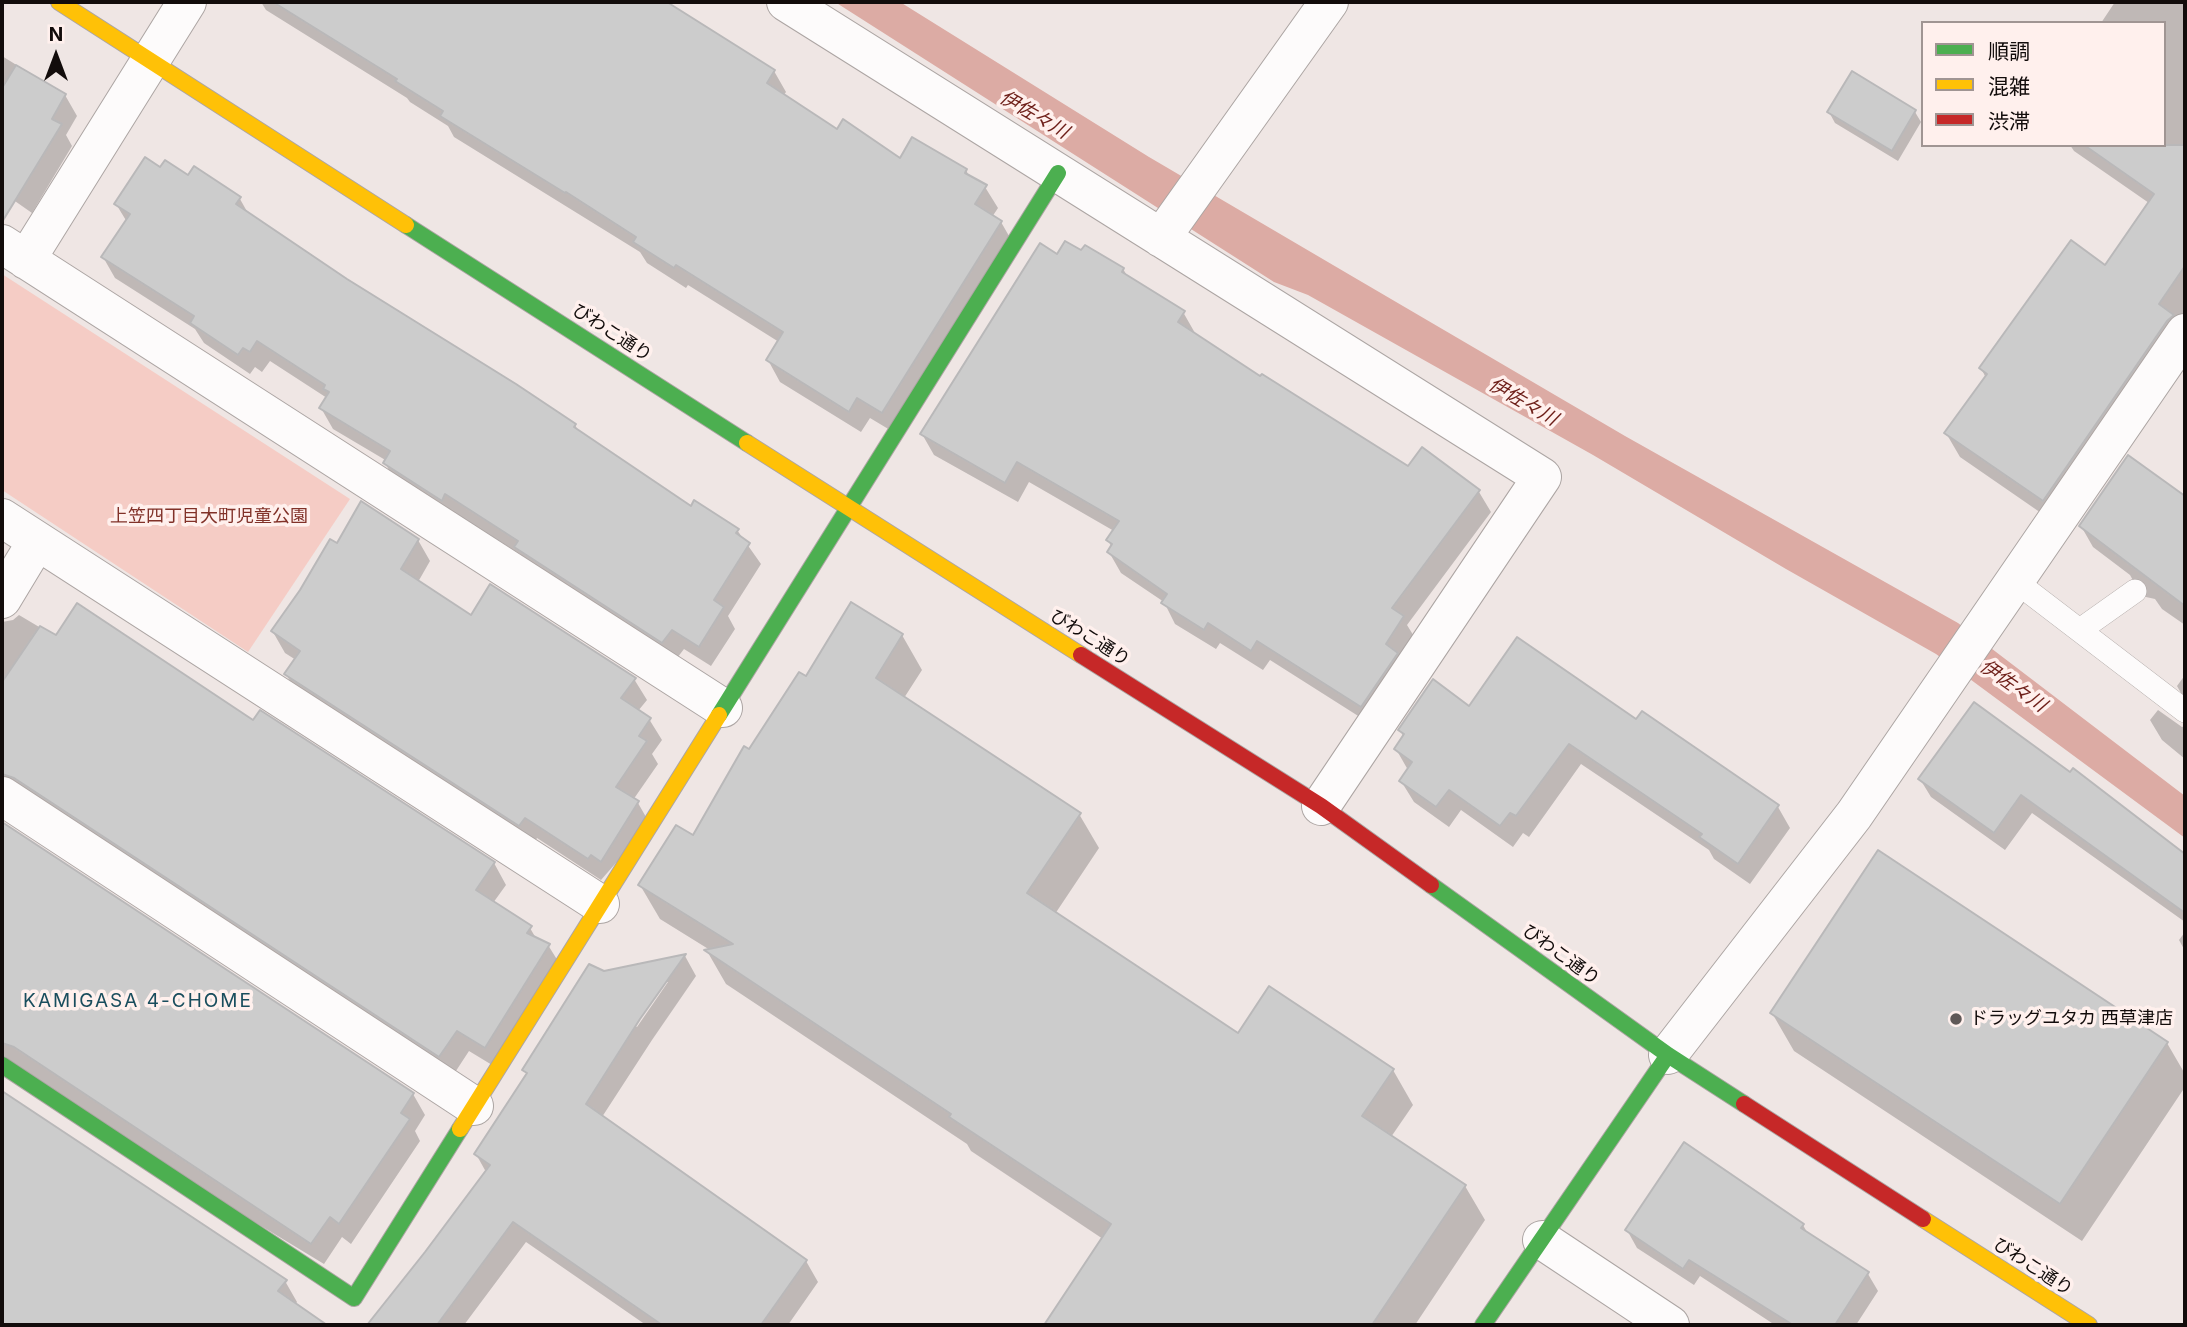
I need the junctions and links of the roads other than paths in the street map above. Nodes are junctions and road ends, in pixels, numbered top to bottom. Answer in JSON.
{"nodes":[{"id":1,"x":58,"y":2,"type":"edge"},
{"id":2,"x":187,"y":2,"type":"edge"},
{"id":3,"x":786,"y":2,"type":"edge"},
{"id":4,"x":1329,"y":2,"type":"edge"},
{"id":5,"x":150,"y":60,"type":"junction"},
{"id":6,"x":1058,"y":173,"type":"junction"},
{"id":7,"x":1166,"y":231,"type":"junction"},
{"id":8,"x":14,"y":252,"type":"edge"},
{"id":9,"x":2185,"y":333,"type":"edge"},
{"id":10,"x":848,"y":508,"type":"junction"},
{"id":11,"x":2,"y":518,"type":"edge"},
{"id":12,"x":37,"y":541,"type":"junction"},
{"id":13,"x":2015,"y":581,"type":"junction"},
{"id":14,"x":2135,"y":591,"type":"dead end"},
{"id":15,"x":2,"y":599,"type":"edge"},
{"id":16,"x":2080,"y":630,"type":"junction"},
{"id":17,"x":723,"y":708,"type":"junction"},
{"id":18,"x":2185,"y":710,"type":"edge"},
{"id":19,"x":2,"y":796,"type":"edge"},
{"id":20,"x":1321,"y":806,"type":"junction"},
{"id":21,"x":600,"y":904,"type":"junction"},
{"id":22,"x":1668,"y":1055,"type":"junction"},
{"id":23,"x":2,"y":1065,"type":"edge"},
{"id":24,"x":474,"y":1106,"type":"junction"},
{"id":25,"x":1542,"y":1240,"type":"junction"},
{"id":26,"x":1483,"y":1325,"type":"edge"},
{"id":27,"x":1670,"y":1325,"type":"edge"},
{"id":28,"x":2089,"y":1325,"type":"edge"}],
"edges":[{"from":1,"to":5,"type":"street","name":"びわこ通り"},
{"from":2,"to":5,"type":"street"},
{"from":3,"to":6,"type":"street"},
{"from":4,"to":7,"type":"street"},
{"from":5,"to":8,"type":"street"},
{"from":5,"to":10,"type":"street","name":"びわこ通り"},
{"from":6,"to":7,"type":"street"},
{"from":6,"to":10,"type":"street"},
{"from":7,"to":20,"type":"street"},
{"from":8,"to":17,"type":"street"},
{"from":9,"to":13,"type":"street"},
{"from":10,"to":17,"type":"street"},
{"from":10,"to":20,"type":"street","name":"びわこ通り"},
{"from":11,"to":12,"type":"street"},
{"from":12,"to":15,"type":"street"},
{"from":12,"to":21,"type":"street"},
{"from":13,"to":16,"type":"lane"},
{"from":13,"to":22,"type":"street"},
{"from":14,"to":16,"type":"lane"},
{"from":16,"to":18,"type":"lane"},
{"from":17,"to":21,"type":"street"},
{"from":19,"to":24,"type":"street"},
{"from":20,"to":22,"type":"street","name":"びわこ通り"},
{"from":21,"to":24,"type":"street"},
{"from":22,"to":25,"type":"street"},
{"from":22,"to":28,"type":"street","name":"びわこ通り"},
{"from":23,"to":24,"type":"street"},
{"from":25,"to":26,"type":"street"},
{"from":25,"to":27,"type":"street"}]}
